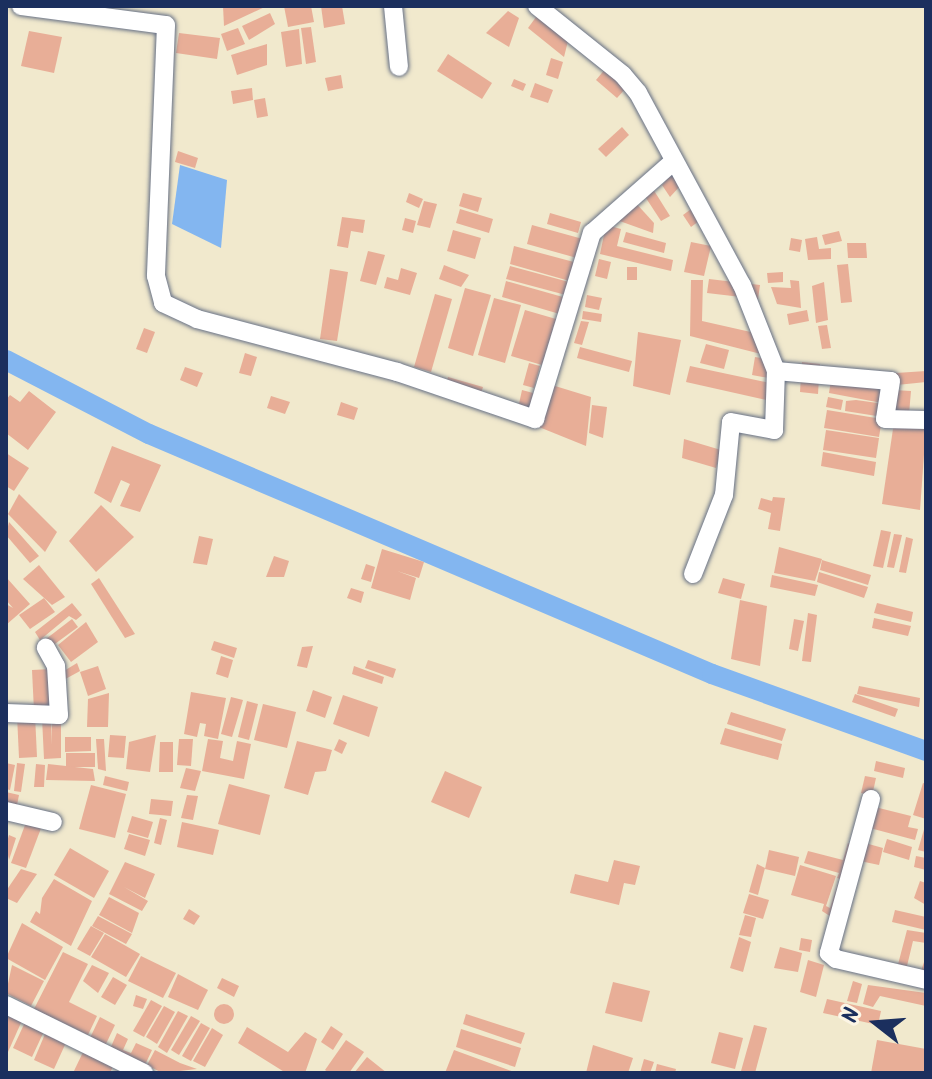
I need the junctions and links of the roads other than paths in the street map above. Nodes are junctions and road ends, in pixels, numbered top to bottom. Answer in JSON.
{"nodes":[{"id":1,"x":21,"y":6,"type":"edge"},
{"id":2,"x":393,"y":6,"type":"edge"},
{"id":3,"x":537,"y":6,"type":"edge"},
{"id":4,"x":399,"y":67,"type":"dead end"},
{"id":5,"x":674,"y":161,"type":"junction"},
{"id":6,"x":776,"y":371,"type":"junction"},
{"id":7,"x":926,"y":420,"type":"edge"},
{"id":8,"x":693,"y":574,"type":"dead end"},
{"id":9,"x":46,"y":648,"type":"dead end"},
{"id":10,"x":6,"y":713,"type":"edge"},
{"id":11,"x":871,"y":799,"type":"dead end"},
{"id":12,"x":6,"y":811,"type":"edge"},
{"id":13,"x":53,"y":822,"type":"dead end"},
{"id":14,"x":926,"y":980,"type":"edge"},
{"id":15,"x":6,"y":1005,"type":"edge"},
{"id":16,"x":144,"y":1073,"type":"edge"}],
"edges":[{"from":1,"to":5,"type":"street"},
{"from":2,"to":4,"type":"street"},
{"from":3,"to":5,"type":"street"},
{"from":5,"to":6,"type":"street"},
{"from":6,"to":7,"type":"street"},
{"from":6,"to":8,"type":"street"},
{"from":9,"to":10,"type":"street"},
{"from":11,"to":14,"type":"street"},
{"from":12,"to":13,"type":"street"},
{"from":15,"to":16,"type":"street"}]}
